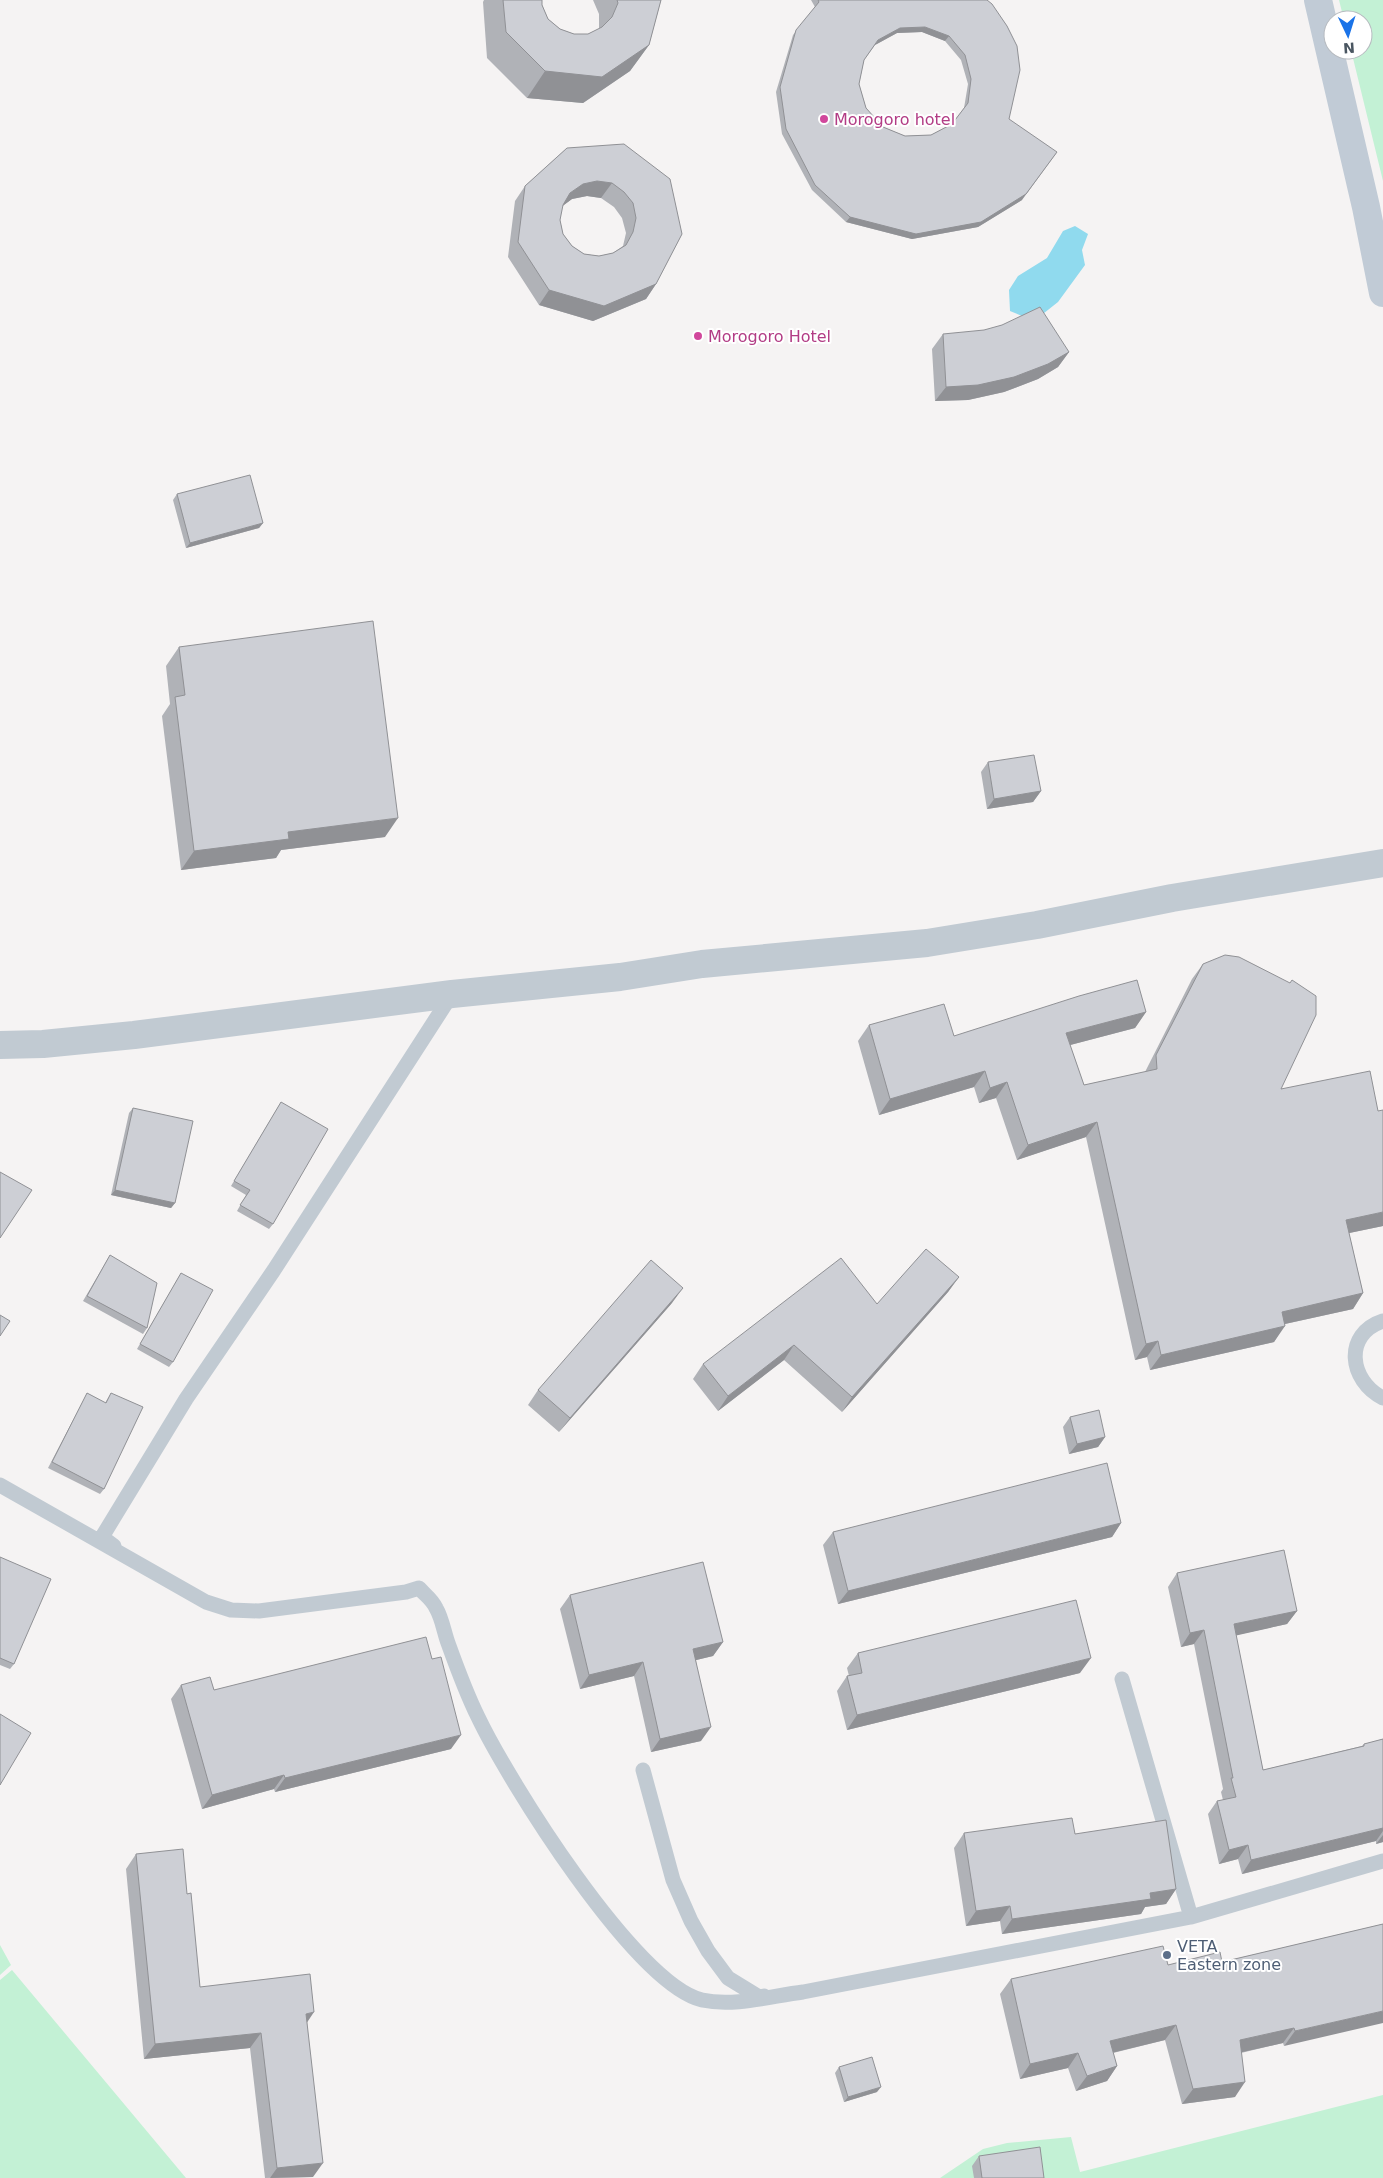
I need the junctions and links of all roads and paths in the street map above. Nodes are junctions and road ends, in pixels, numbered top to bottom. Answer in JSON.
{"nodes":[{"id":1,"x":1318,"y":0,"type":"edge"},
{"id":2,"x":1383,"y":293,"type":"edge"},
{"id":3,"x":1383,"y":863,"type":"edge"},
{"id":4,"x":452,"y":994,"type":"junction"},
{"id":5,"x":0,"y":1045,"type":"edge"},
{"id":6,"x":1383,"y":1321,"type":"edge"},
{"id":7,"x":1383,"y":1398,"type":"edge"},
{"id":8,"x":0,"y":1485,"type":"edge"},
{"id":9,"x":119,"y":1551,"type":"junction"},
{"id":10,"x":1122,"y":1679,"type":"dead end"},
{"id":11,"x":643,"y":1770,"type":"dead end"},
{"id":12,"x":1383,"y":1861,"type":"edge"},
{"id":13,"x":1191,"y":1917,"type":"junction"},
{"id":14,"x":803,"y":1992,"type":"junction"}],
"edges":[{"from":1,"to":2,"type":"street"},
{"from":3,"to":4,"type":"street"},
{"from":4,"to":5,"type":"street"},
{"from":4,"to":9,"type":"lane"},
{"from":6,"to":7,"type":"lane"},
{"from":8,"to":9,"type":"lane"},
{"from":9,"to":14,"type":"lane"},
{"from":10,"to":13,"type":"lane"},
{"from":11,"to":14,"type":"lane"},
{"from":12,"to":13,"type":"lane"},
{"from":13,"to":14,"type":"lane"}]}
